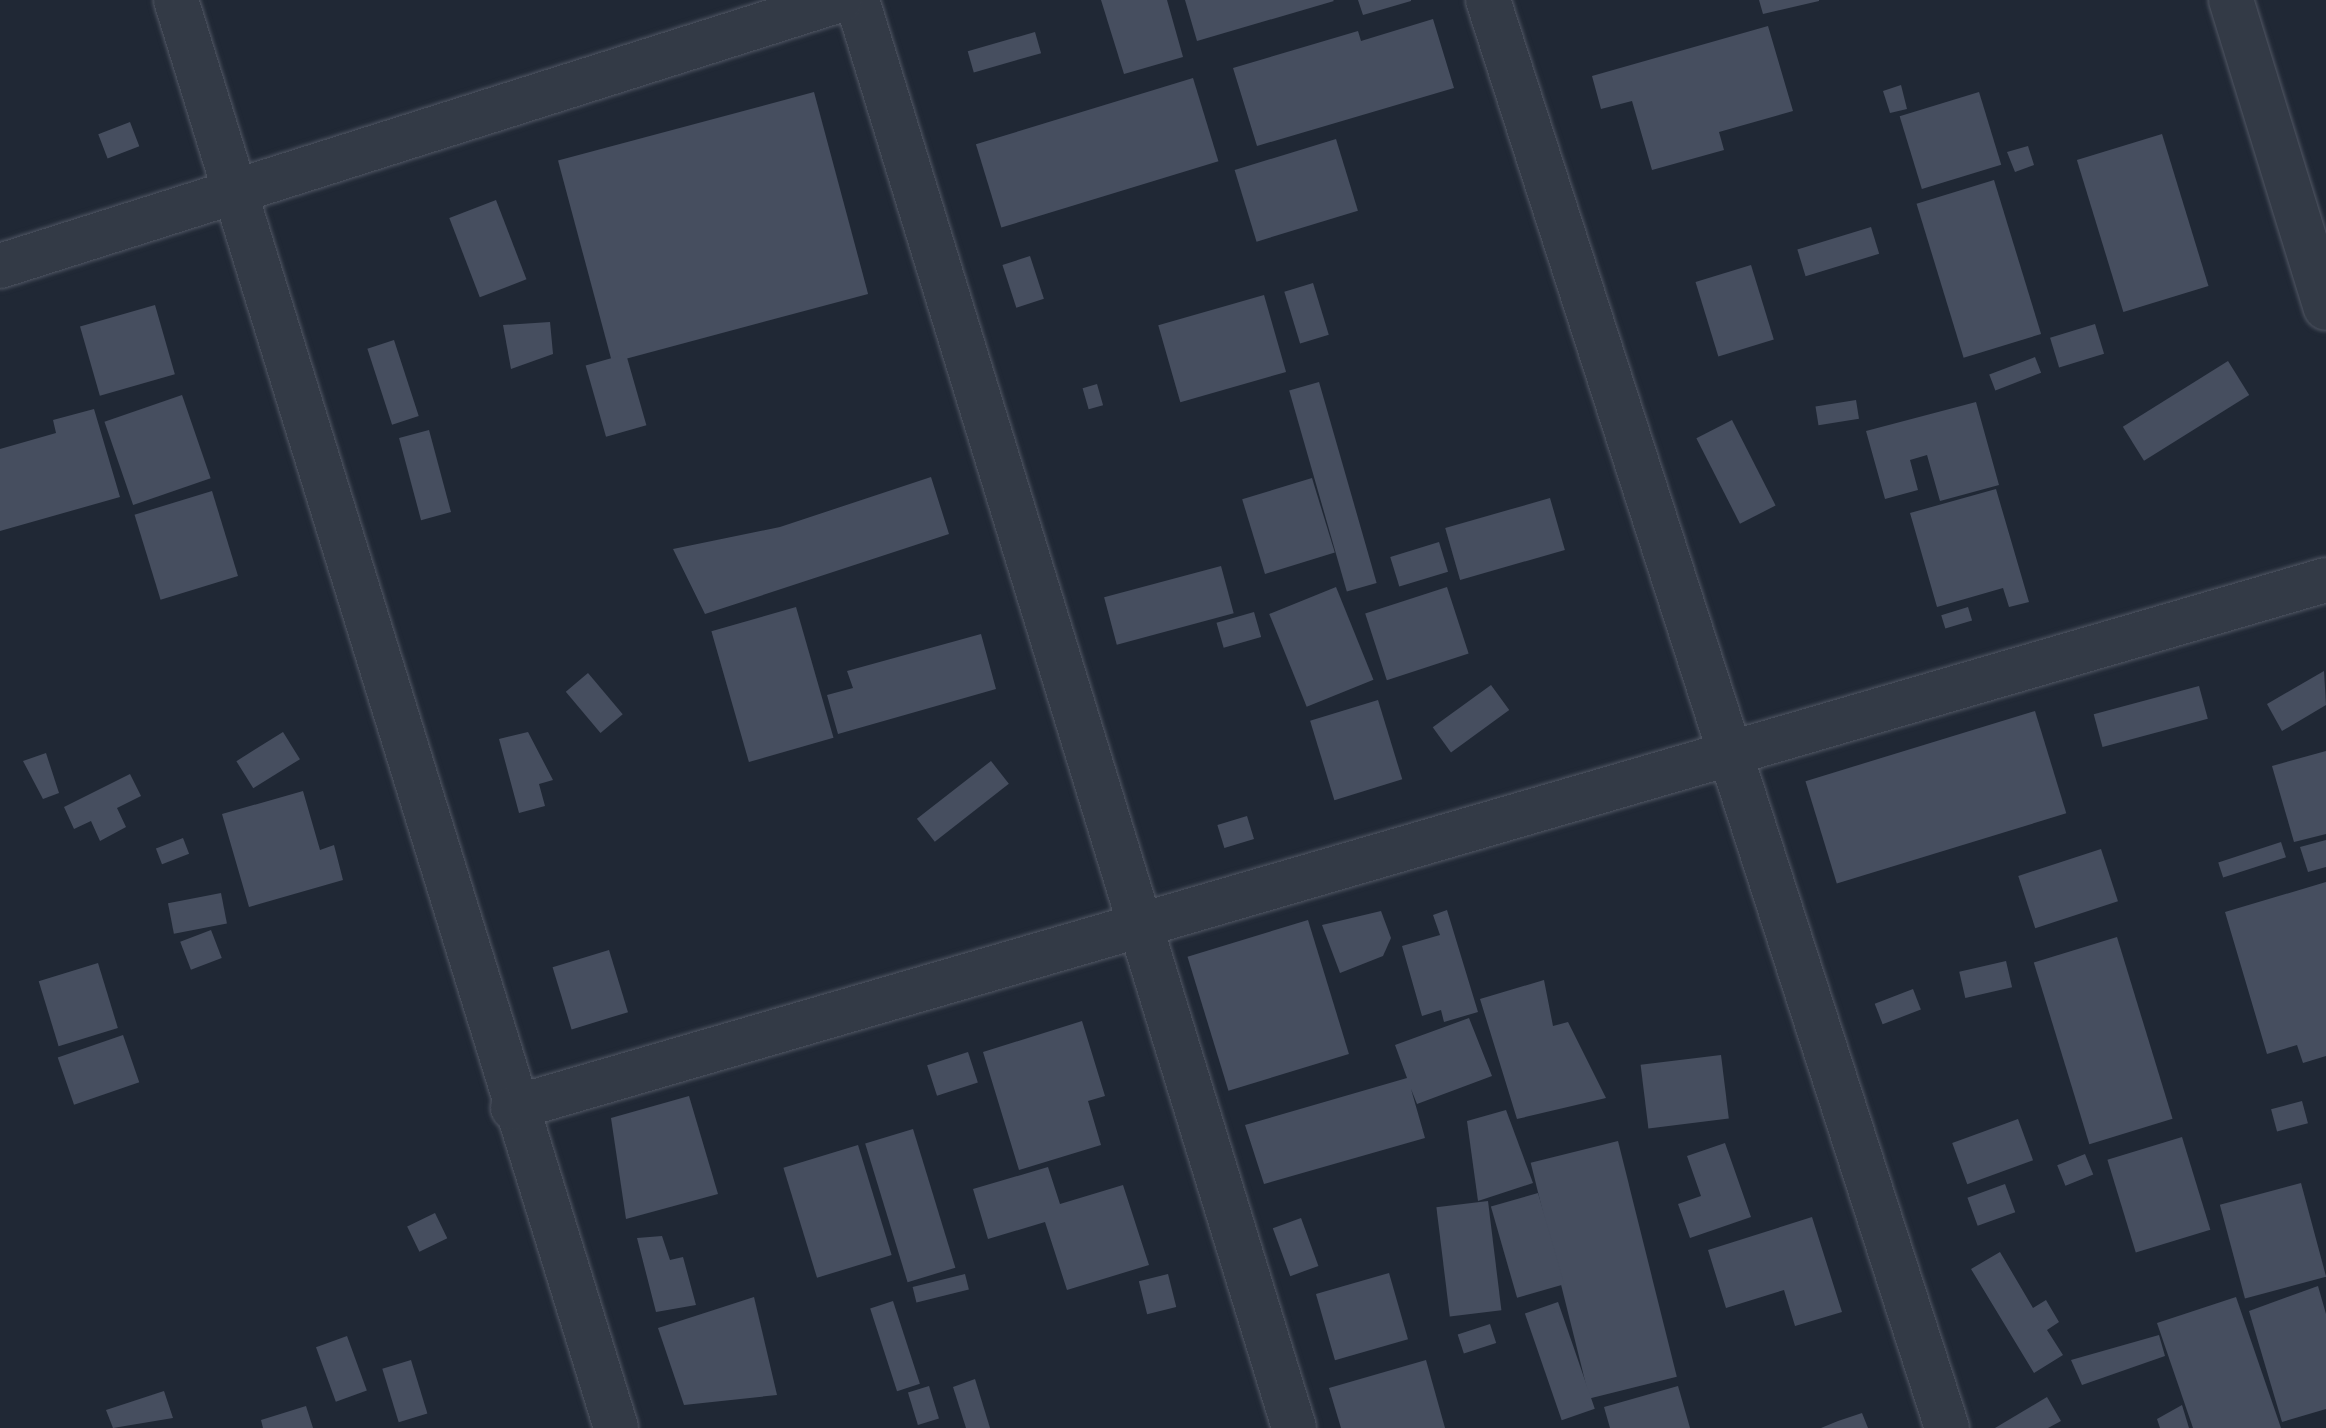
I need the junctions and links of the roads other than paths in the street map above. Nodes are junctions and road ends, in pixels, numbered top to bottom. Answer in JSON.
{"nodes":[{"id":1,"x":176,"y":0,"type":"edge"},
{"id":2,"x":840,"y":0,"type":"edge"},
{"id":3,"x":857,"y":0,"type":"edge"},
{"id":4,"x":1488,"y":0,"type":"edge"},
{"id":5,"x":2231,"y":0,"type":"edge"},
{"id":6,"x":234,"y":197,"type":"junction"},
{"id":7,"x":0,"y":266,"type":"edge"},
{"id":8,"x":2326,"y":308,"type":"edge"},
{"id":9,"x":2326,"y":580,"type":"edge"},
{"id":10,"x":1733,"y":756,"type":"junction"},
{"id":11,"x":1140,"y":920,"type":"junction"},
{"id":12,"x":513,"y":1108,"type":"junction"},
{"id":13,"x":616,"y":1428,"type":"edge"},
{"id":14,"x":1294,"y":1428,"type":"edge"},
{"id":15,"x":1947,"y":1428,"type":"edge"}],
"edges":[{"from":1,"to":6,"type":"street"},
{"from":2,"to":6,"type":"street"},
{"from":3,"to":11,"type":"street"},
{"from":4,"to":10,"type":"street"},
{"from":5,"to":8,"type":"street"},
{"from":6,"to":7,"type":"street"},
{"from":6,"to":12,"type":"street"},
{"from":9,"to":10,"type":"street"},
{"from":10,"to":11,"type":"street"},
{"from":10,"to":15,"type":"street"},
{"from":11,"to":12,"type":"street"},
{"from":11,"to":14,"type":"street"},
{"from":12,"to":13,"type":"street"}]}
